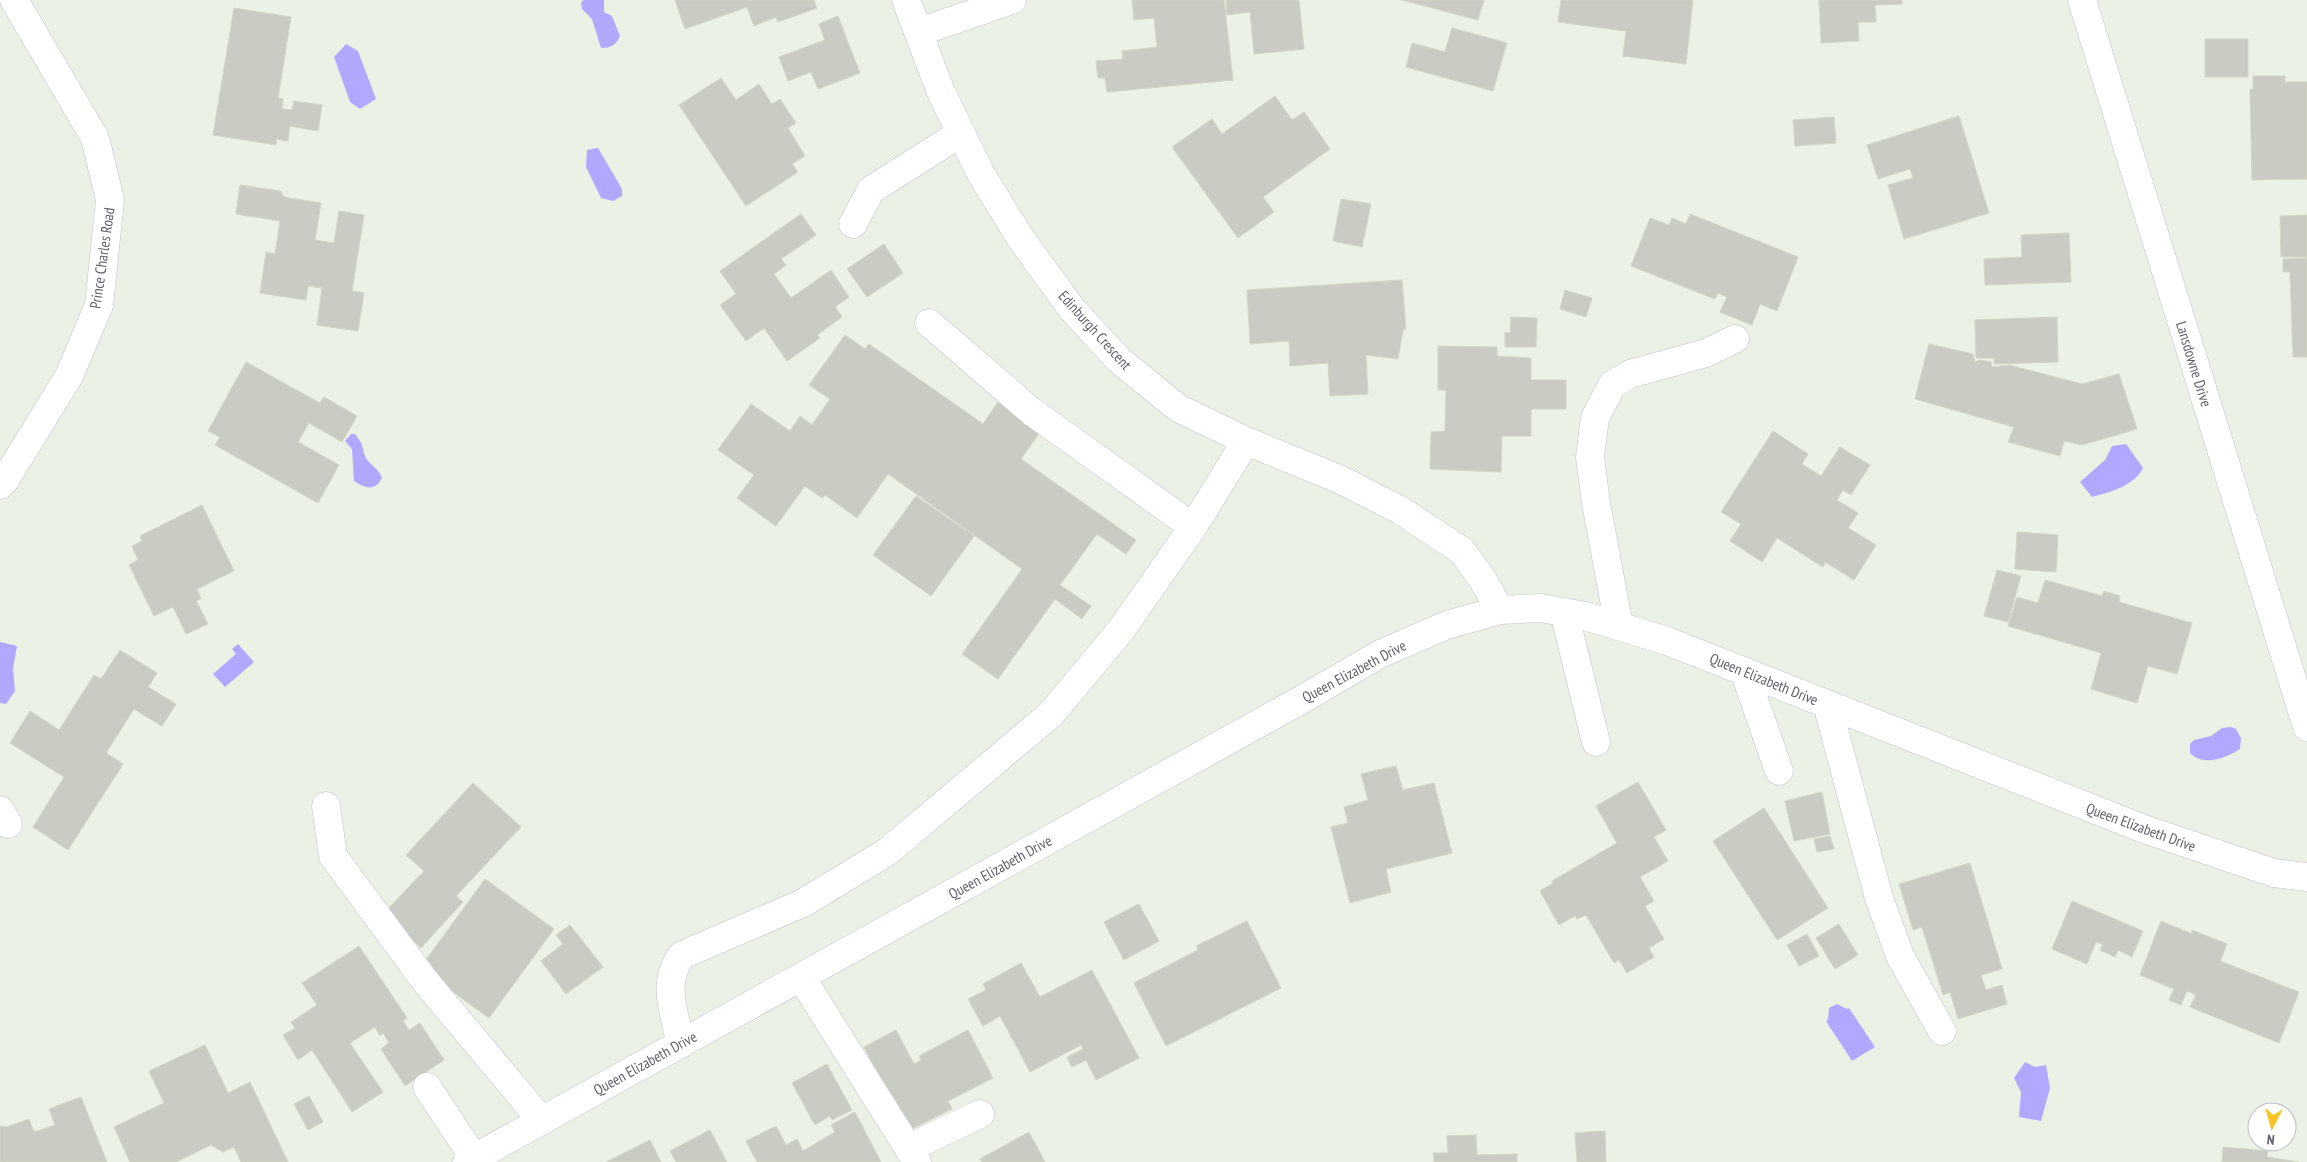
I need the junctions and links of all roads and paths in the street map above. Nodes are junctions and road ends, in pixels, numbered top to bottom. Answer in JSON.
{"nodes":[{"id":1,"x":14,"y":0,"type":"edge"},
{"id":2,"x":906,"y":0,"type":"edge"},
{"id":3,"x":1012,"y":0,"type":"edge"},
{"id":4,"x":2082,"y":0,"type":"edge"},
{"id":5,"x":918,"y":32,"type":"junction"},
{"id":6,"x":961,"y":134,"type":"junction"},
{"id":7,"x":853,"y":224,"type":"dead end"},
{"id":8,"x":929,"y":323,"type":"dead end"},
{"id":9,"x":1735,"y":339,"type":"dead end"},
{"id":10,"x":1246,"y":441,"type":"junction"},
{"id":11,"x":0,"y":485,"type":"edge"},
{"id":12,"x":1193,"y":527,"type":"junction"},
{"id":13,"x":1500,"y":610,"type":"junction"},
{"id":14,"x":1564,"y":612,"type":"junction"},
{"id":15,"x":1619,"y":626,"type":"junction"},
{"id":16,"x":1744,"y":671,"type":"junction"},
{"id":17,"x":1827,"y":704,"type":"junction"},
{"id":18,"x":2307,"y":727,"type":"edge"},
{"id":19,"x":1596,"y":742,"type":"dead end"},
{"id":20,"x":1779,"y":771,"type":"dead end"},
{"id":21,"x":326,"y":806,"type":"dead end"},
{"id":22,"x":2307,"y":877,"type":"edge"},
{"id":23,"x":800,"y":977,"type":"junction"},
{"id":24,"x":1942,"y":1031,"type":"dead end"},
{"id":25,"x":681,"y":1044,"type":"junction"},
{"id":26,"x":427,"y":1087,"type":"dead end"},
{"id":27,"x":980,"y":1114,"type":"dead end"},
{"id":28,"x":542,"y":1121,"type":"junction"},
{"id":29,"x":913,"y":1155,"type":"edge"},
{"id":30,"x":470,"y":1160,"type":"edge"}],
"edges":[{"from":1,"to":11,"type":"street","name":"Prince Charles Road"},
{"from":2,"to":5,"type":"street","name":"Edinburgh Crescent"},
{"from":3,"to":5,"type":"street"},
{"from":4,"to":18,"type":"street","name":"Lansdowne Drive"},
{"from":5,"to":6,"type":"street","name":"Edinburgh Crescent"},
{"from":6,"to":7,"type":"street"},
{"from":6,"to":10,"type":"street","name":"Edinburgh Crescent"},
{"from":8,"to":12,"type":"street"},
{"from":9,"to":15,"type":"street"},
{"from":10,"to":12,"type":"street"},
{"from":10,"to":13,"type":"street","name":"Edinburgh Crescent"},
{"from":12,"to":25,"type":"street"},
{"from":13,"to":14,"type":"street","name":"Queen Elizabeth Drive"},
{"from":13,"to":23,"type":"street","name":"Queen Elizabeth Drive"},
{"from":14,"to":15,"type":"street","name":"Queen Elizabeth Drive"},
{"from":14,"to":19,"type":"street"},
{"from":15,"to":16,"type":"street","name":"Queen Elizabeth Drive"},
{"from":16,"to":17,"type":"street","name":"Queen Elizabeth Drive"},
{"from":16,"to":20,"type":"street"},
{"from":17,"to":22,"type":"street","name":"Queen Elizabeth Drive"},
{"from":17,"to":24,"type":"street"},
{"from":21,"to":28,"type":"street"},
{"from":23,"to":25,"type":"street","name":"Queen Elizabeth Drive"},
{"from":23,"to":29,"type":"street"},
{"from":25,"to":28,"type":"street","name":"Queen Elizabeth Drive"},
{"from":26,"to":30,"type":"street"},
{"from":27,"to":29,"type":"street"},
{"from":28,"to":30,"type":"street","name":"Queen Elizabeth Drive"}]}
